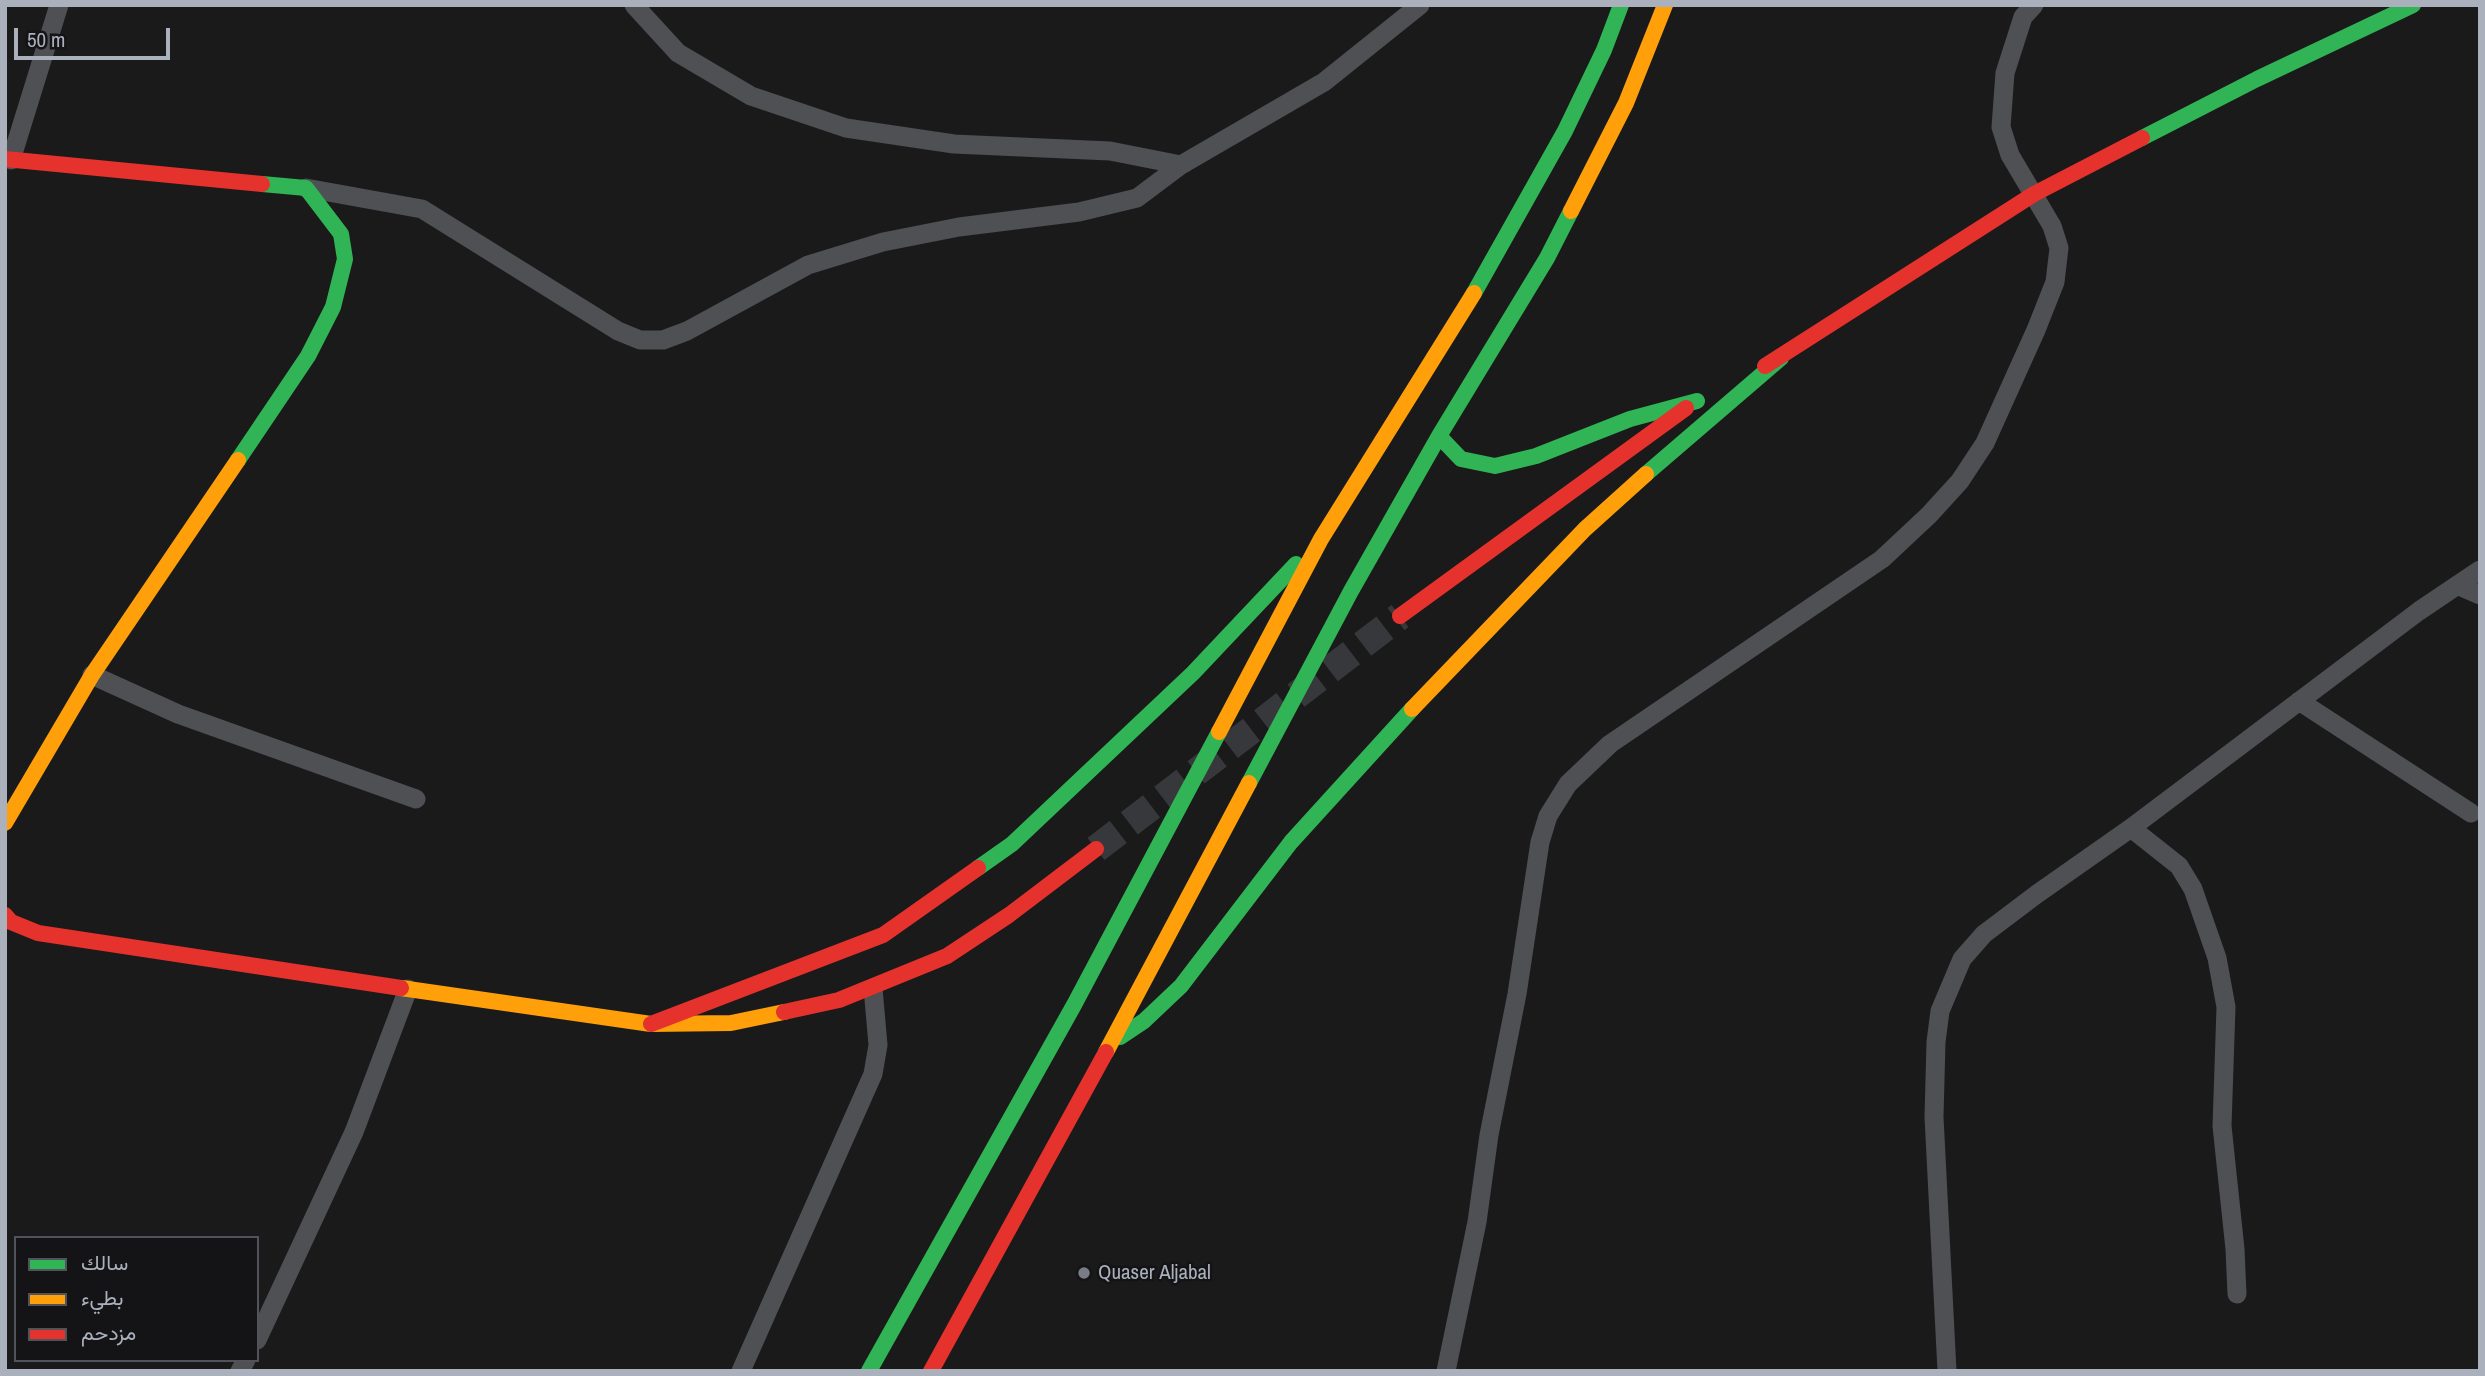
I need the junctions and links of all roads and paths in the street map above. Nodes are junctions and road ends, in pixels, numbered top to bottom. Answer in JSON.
{"nodes":[{"id":1,"x":59,"y":5,"type":"edge"},
{"id":2,"x":634,"y":5,"type":"edge"},
{"id":3,"x":1420,"y":5,"type":"edge"},
{"id":4,"x":1621,"y":5,"type":"edge"},
{"id":5,"x":1665,"y":5,"type":"edge"},
{"id":6,"x":2034,"y":5,"type":"edge"},
{"id":7,"x":2413,"y":5,"type":"edge"},
{"id":8,"x":8,"y":159,"type":"edge"},
{"id":9,"x":1181,"y":165,"type":"junction"},
{"id":10,"x":306,"y":188,"type":"junction"},
{"id":11,"x":2035,"y":194,"type":"junction"},
{"id":12,"x":1781,"y":358,"type":"junction"},
{"id":13,"x":1709,"y":395,"type":"junction"},
{"id":14,"x":1438,"y":436,"type":"junction"},
{"id":15,"x":1321,"y":539,"type":"junction"},
{"id":16,"x":2480,"y":570,"type":"edge"},
{"id":17,"x":2457,"y":585,"type":"junction"},
{"id":18,"x":2480,"y":595,"type":"edge"},
{"id":19,"x":1400,"y":617,"type":"tunnel mouth"},
{"id":20,"x":92,"y":675,"type":"junction"},
{"id":21,"x":2299,"y":701,"type":"junction"},
{"id":22,"x":416,"y":799,"type":"dead end"},
{"id":23,"x":2471,"y":813,"type":"dead end"},
{"id":24,"x":5,"y":823,"type":"edge"},
{"id":25,"x":2131,"y":828,"type":"junction"},
{"id":26,"x":1096,"y":849,"type":"tunnel mouth"},
{"id":27,"x":5,"y":915,"type":"edge"},
{"id":28,"x":873,"y":988,"type":"junction"},
{"id":29,"x":408,"y":989,"type":"junction"},
{"id":30,"x":651,"y":1024,"type":"junction"},
{"id":31,"x":1111,"y":1043,"type":"junction"},
{"id":32,"x":2237,"y":1294,"type":"dead end"},
{"id":33,"x":259,"y":1336,"type":"edge"},
{"id":34,"x":741,"y":1371,"type":"edge"},
{"id":35,"x":869,"y":1371,"type":"edge"},
{"id":36,"x":931,"y":1371,"type":"edge"},
{"id":37,"x":1446,"y":1371,"type":"edge"},
{"id":38,"x":1947,"y":1371,"type":"edge"}],
"edges":[{"from":1,"to":8,"type":"street"},
{"from":2,"to":9,"type":"street"},
{"from":3,"to":9,"type":"street"},
{"from":4,"to":15,"type":"main road"},
{"from":5,"to":14,"type":"main road"},
{"from":6,"to":11,"type":"street"},
{"from":7,"to":11,"type":"main road"},
{"from":8,"to":10,"type":"main road"},
{"from":9,"to":10,"type":"street"},
{"from":10,"to":20,"type":"main road"},
{"from":11,"to":12,"type":"main road"},
{"from":11,"to":37,"type":"street"},
{"from":12,"to":13,"type":"main road"},
{"from":12,"to":31,"type":"main road"},
{"from":13,"to":14,"type":"main road"},
{"from":13,"to":19,"type":"main road"},
{"from":14,"to":31,"type":"main road"},
{"from":15,"to":30,"type":"main road"},
{"from":15,"to":35,"type":"main road"},
{"from":16,"to":17,"type":"street"},
{"from":17,"to":18,"type":"street"},
{"from":17,"to":21,"type":"street"},
{"from":20,"to":22,"type":"street"},
{"from":20,"to":24,"type":"main road"},
{"from":21,"to":23,"type":"street"},
{"from":21,"to":25,"type":"street"},
{"from":25,"to":32,"type":"street"},
{"from":25,"to":38,"type":"street"},
{"from":26,"to":28,"type":"main road"},
{"from":27,"to":29,"type":"main road"},
{"from":28,"to":30,"type":"main road"},
{"from":28,"to":34,"type":"street"},
{"from":29,"to":30,"type":"main road"},
{"from":29,"to":33,"type":"street"},
{"from":31,"to":36,"type":"main road"}]}
